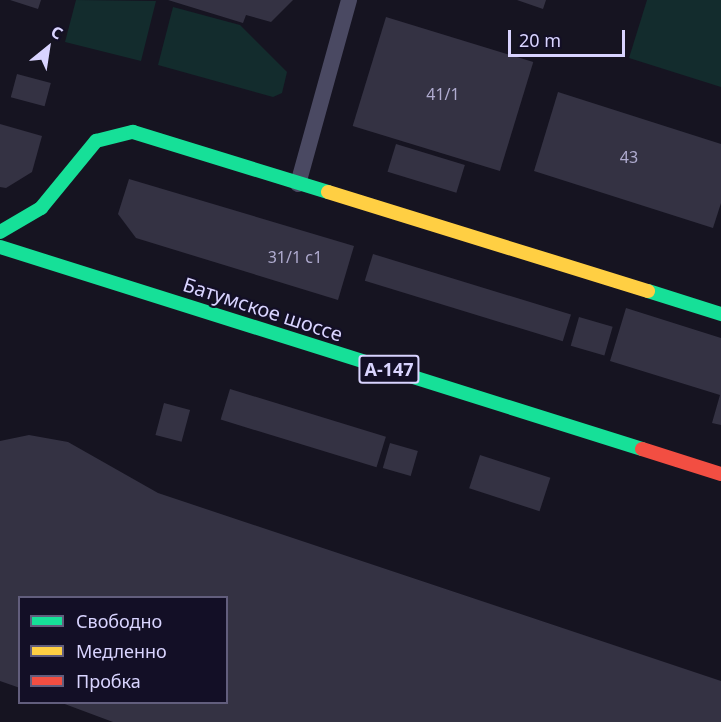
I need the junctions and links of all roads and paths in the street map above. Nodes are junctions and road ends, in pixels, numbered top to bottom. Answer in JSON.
{"nodes":[{"id":1,"x":350,"y":0,"type":"edge"},
{"id":2,"x":298,"y":183,"type":"junction"},
{"id":3,"x":0,"y":232,"type":"edge"},
{"id":4,"x":0,"y":247,"type":"edge"},
{"id":5,"x":721,"y":314,"type":"edge"},
{"id":6,"x":721,"y":474,"type":"edge"}],
"edges":[{"from":1,"to":2,"type":"lane"},
{"from":2,"to":3,"type":"main road"},
{"from":2,"to":5,"type":"main road"},
{"from":4,"to":6,"type":"main road","name":"Батумское шоссе","number":"А-147"}]}
